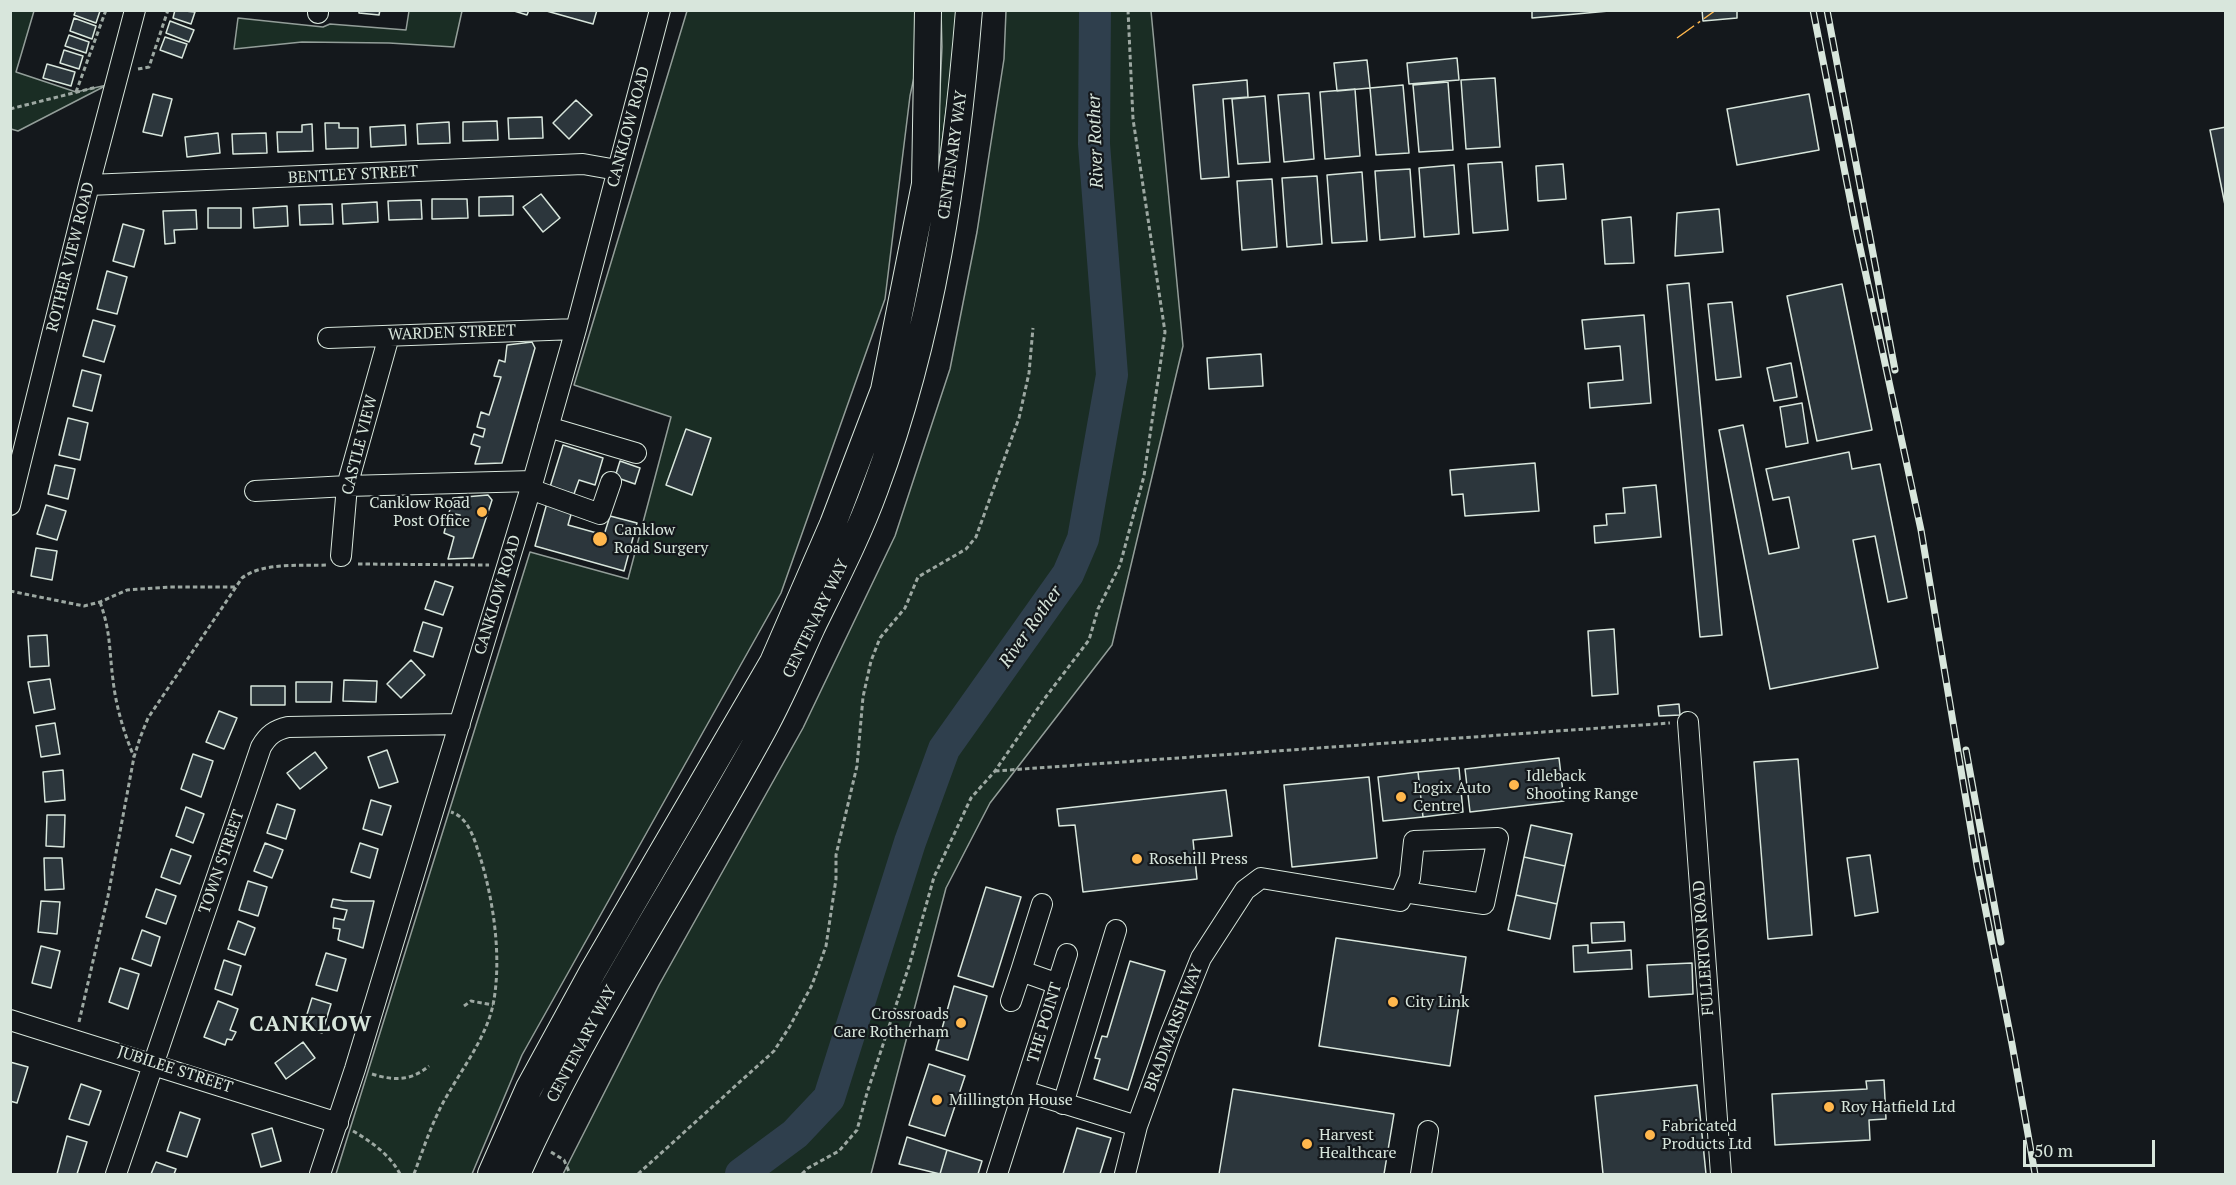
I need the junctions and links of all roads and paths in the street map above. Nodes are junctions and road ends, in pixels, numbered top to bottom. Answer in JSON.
{"nodes":[{"id":1,"x":106,"y":10,"type":"edge"},
{"id":2,"x":135,"y":10,"type":"edge"},
{"id":3,"x":168,"y":10,"type":"edge"},
{"id":4,"x":660,"y":10,"type":"edge"},
{"id":5,"x":928,"y":10,"type":"edge"},
{"id":6,"x":969,"y":10,"type":"edge"},
{"id":7,"x":1128,"y":10,"type":"edge"},
{"id":8,"x":118,"y":73,"type":"junction"},
{"id":9,"x":10,"y":109,"type":"edge"},
{"id":10,"x":617,"y":170,"type":"junction"},
{"id":11,"x":89,"y":185,"type":"junction"},
{"id":12,"x":1033,"y":328,"type":"dead end"},
{"id":13,"x":576,"y":329,"type":"junction"},
{"id":14,"x":389,"y":336,"type":"junction"},
{"id":15,"x":328,"y":338,"type":"dead end"},
{"id":16,"x":548,"y":427,"type":"junction"},
{"id":17,"x":636,"y":453,"type":"dead end"},
{"id":18,"x":610,"y":482,"type":"dead end"},
{"id":19,"x":531,"y":485,"type":"junction"},
{"id":20,"x":347,"y":486,"type":"junction"},
{"id":21,"x":255,"y":491,"type":"dead end"},
{"id":22,"x":10,"y":505,"type":"edge"},
{"id":23,"x":340,"y":562,"type":"junction"},
{"id":24,"x":507,"y":566,"type":"junction"},
{"id":25,"x":235,"y":587,"type":"junction"},
{"id":26,"x":10,"y":591,"type":"edge"},
{"id":27,"x":100,"y":602,"type":"junction"},
{"id":28,"x":1688,"y":722,"type":"joint"},
{"id":29,"x":460,"y":724,"type":"junction"},
{"id":30,"x":134,"y":757,"type":"junction"},
{"id":31,"x":995,"y":771,"type":"junction"},
{"id":32,"x":435,"y":807,"type":"junction"},
{"id":33,"x":1404,"y":892,"type":"junction"},
{"id":34,"x":1042,"y":904,"type":"dead end"},
{"id":35,"x":1116,"y":930,"type":"dead end"},
{"id":36,"x":1067,"y":954,"type":"dead end"},
{"id":37,"x":1021,"y":971,"type":"junction"},
{"id":38,"x":1058,"y":984,"type":"junction"},
{"id":39,"x":1011,"y":1001,"type":"dead end"},
{"id":40,"x":493,"y":1005,"type":"junction"},
{"id":41,"x":464,"y":1006,"type":"dead end"},
{"id":42,"x":10,"y":1020,"type":"edge"},
{"id":43,"x":75,"y":1039,"type":"junction"},
{"id":44,"x":153,"y":1063,"type":"junction"},
{"id":45,"x":429,"y":1066,"type":"dead end"},
{"id":46,"x":355,"y":1069,"type":"junction"},
{"id":47,"x":1024,"y":1091,"type":"junction"},
{"id":48,"x":1063,"y":1104,"type":"junction"},
{"id":49,"x":338,"y":1123,"type":"junction"},
{"id":50,"x":1137,"y":1126,"type":"junction"},
{"id":51,"x":1428,"y":1131,"type":"dead end"},
{"id":52,"x":547,"y":1149,"type":"dead end"},
{"id":53,"x":116,"y":1174,"type":"edge"},
{"id":54,"x":320,"y":1174,"type":"edge"},
{"id":55,"x":400,"y":1174,"type":"edge"},
{"id":56,"x":414,"y":1174,"type":"edge"},
{"id":57,"x":491,"y":1174,"type":"edge"},
{"id":58,"x":517,"y":1174,"type":"edge"},
{"id":59,"x":570,"y":1174,"type":"edge"},
{"id":60,"x":638,"y":1174,"type":"edge"},
{"id":61,"x":802,"y":1174,"type":"edge"},
{"id":62,"x":997,"y":1174,"type":"edge"},
{"id":63,"x":1125,"y":1174,"type":"edge"},
{"id":64,"x":1421,"y":1174,"type":"edge"},
{"id":65,"x":1721,"y":1174,"type":"edge"}],
"edges":[{"from":1,"to":9,"type":"path"},
{"from":2,"to":8,"type":"street","name":"ROTHER VIEW ROAD"},
{"from":3,"to":8,"type":"path"},
{"from":4,"to":10,"type":"street","name":"CANKLOW ROAD"},
{"from":5,"to":57,"type":"main road","name":"CENTENARY WAY"},
{"from":6,"to":58,"type":"main road","name":"CENTENARY WAY"},
{"from":7,"to":31,"type":"path"},
{"from":8,"to":11,"type":"street","name":"ROTHER VIEW ROAD"},
{"from":10,"to":11,"type":"street","name":"BENTLEY STREET"},
{"from":10,"to":13,"type":"street","name":"CANKLOW ROAD"},
{"from":11,"to":22,"type":"street","name":"ROTHER VIEW ROAD"},
{"from":12,"to":60,"type":"path"},
{"from":13,"to":14,"type":"street","name":"WARDEN STREET"},
{"from":13,"to":16,"type":"street","name":"CANKLOW ROAD"},
{"from":14,"to":15,"type":"street","name":"WARDEN STREET"},
{"from":14,"to":20,"type":"street","name":"CASTLE VIEW"},
{"from":16,"to":17,"type":"street"},
{"from":16,"to":19,"type":"street","name":"CANKLOW ROAD"},
{"from":18,"to":19,"type":"street"},
{"from":19,"to":20,"type":"street"},
{"from":19,"to":24,"type":"street","name":"CANKLOW ROAD"},
{"from":20,"to":21,"type":"street"},
{"from":20,"to":23,"type":"street","name":"CASTLE VIEW"},
{"from":23,"to":24,"type":"path"},
{"from":23,"to":25,"type":"path"},
{"from":24,"to":29,"type":"street","name":"CANKLOW ROAD"},
{"from":25,"to":27,"type":"path"},
{"from":25,"to":30,"type":"path"},
{"from":26,"to":27,"type":"path"},
{"from":27,"to":30,"type":"path"},
{"from":28,"to":31,"type":"path"},
{"from":28,"to":65,"type":"street","name":"FULLERTON ROAD"},
{"from":29,"to":32,"type":"street","name":"CANKLOW ROAD"},
{"from":29,"to":44,"type":"street","name":"TOWN STREET"},
{"from":30,"to":43,"type":"path"},
{"from":31,"to":61,"type":"path"},
{"from":32,"to":40,"type":"path"},
{"from":32,"to":46,"type":"street","name":"CANKLOW ROAD"},
{"from":33,"to":33,"type":"street"},
{"from":33,"to":50,"type":"street","name":"BRADMARSH WAY"},
{"from":34,"to":37,"type":"street"},
{"from":35,"to":48,"type":"street"},
{"from":36,"to":38,"type":"street","name":"THE POINT"},
{"from":37,"to":38,"type":"street"},
{"from":37,"to":39,"type":"street"},
{"from":38,"to":47,"type":"street","name":"THE POINT"},
{"from":40,"to":41,"type":"path"},
{"from":40,"to":56,"type":"path"},
{"from":42,"to":43,"type":"street","name":"JUBILEE STREET"},
{"from":43,"to":44,"type":"street","name":"JUBILEE STREET"},
{"from":44,"to":49,"type":"street","name":"JUBILEE STREET"},
{"from":44,"to":53,"type":"street","name":"TOWN STREET"},
{"from":45,"to":46,"type":"path"},
{"from":46,"to":49,"type":"street","name":"CANKLOW ROAD"},
{"from":47,"to":48,"type":"street"},
{"from":47,"to":62,"type":"street","name":"THE POINT"},
{"from":48,"to":50,"type":"street"},
{"from":49,"to":54,"type":"street","name":"CANKLOW ROAD"},
{"from":49,"to":55,"type":"path"},
{"from":50,"to":63,"type":"street","name":"BRADMARSH WAY"},
{"from":51,"to":64,"type":"street"},
{"from":52,"to":59,"type":"path"}]}
